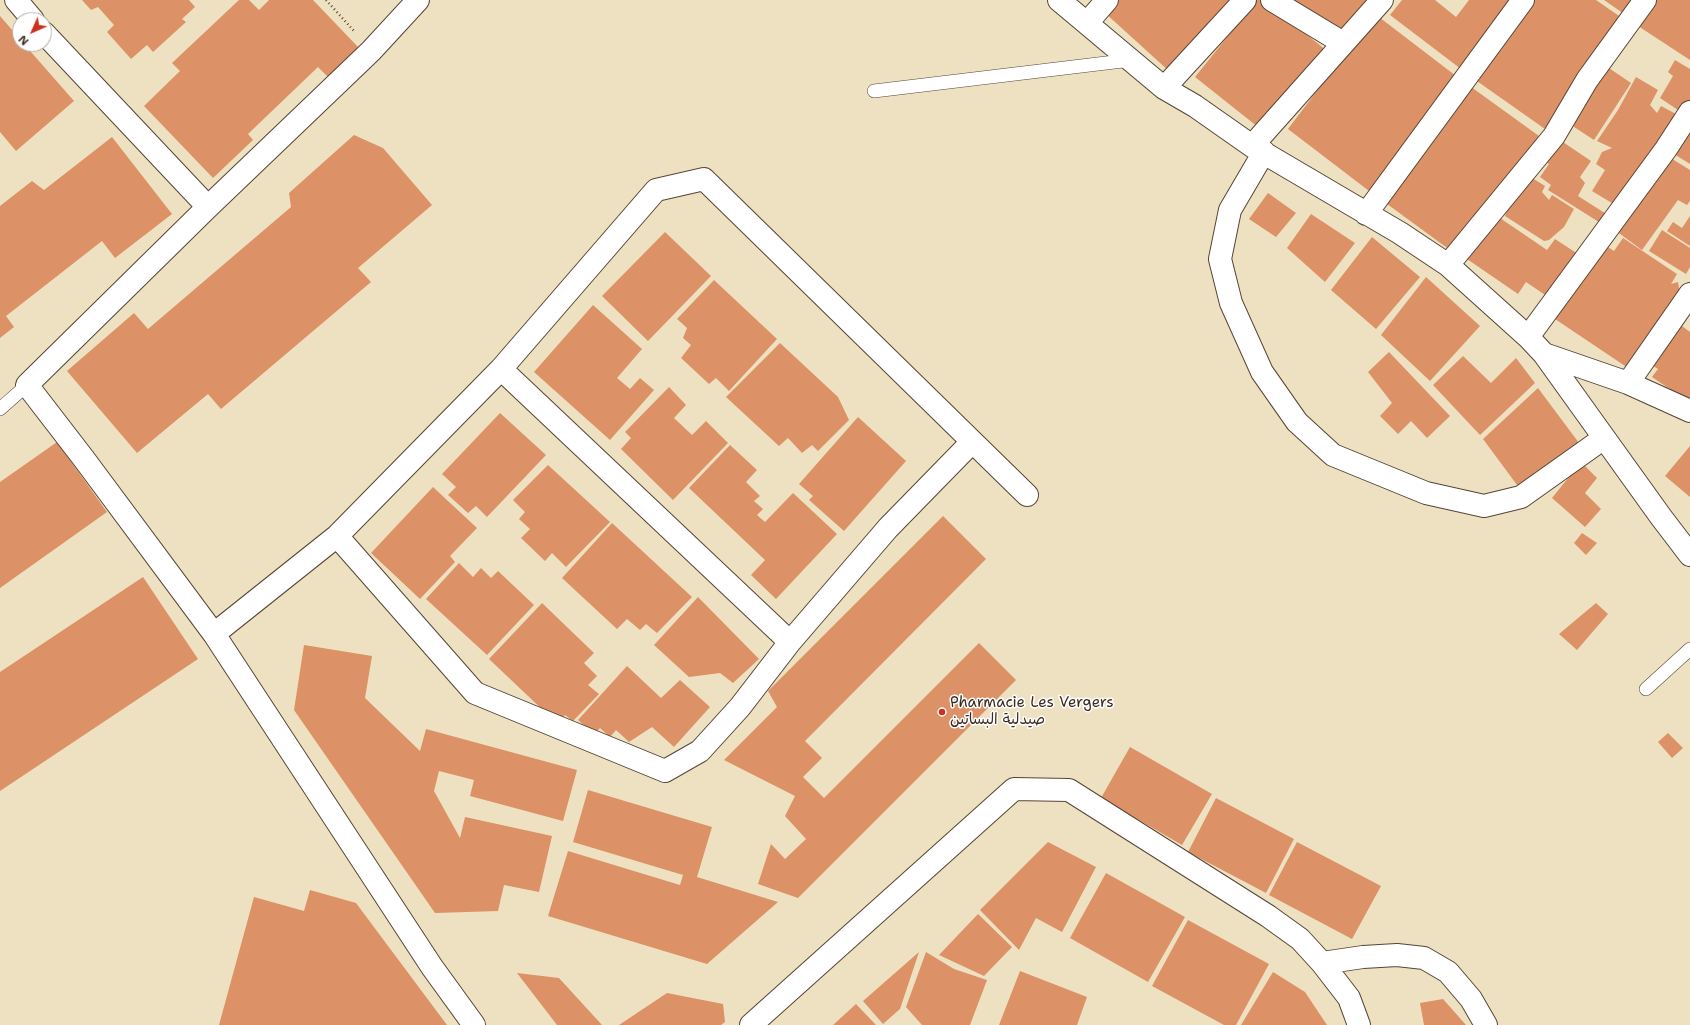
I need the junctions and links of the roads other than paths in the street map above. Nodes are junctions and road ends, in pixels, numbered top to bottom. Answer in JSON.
{"nodes":[{"id":1,"x":16,"y":0,"type":"edge"},
{"id":2,"x":418,"y":0,"type":"edge"},
{"id":3,"x":1059,"y":0,"type":"edge"},
{"id":4,"x":1107,"y":0,"type":"edge"},
{"id":5,"x":1245,"y":0,"type":"edge"},
{"id":6,"x":1272,"y":0,"type":"edge"},
{"id":7,"x":1382,"y":0,"type":"edge"},
{"id":8,"x":1523,"y":0,"type":"edge"},
{"id":9,"x":1645,"y":0,"type":"edge"},
{"id":10,"x":26,"y":12,"type":"edge"},
{"id":11,"x":1087,"y":23,"type":"junction"},
{"id":12,"x":52,"y":41,"type":"edge"},
{"id":13,"x":1343,"y":44,"type":"junction"},
{"id":14,"x":1131,"y":60,"type":"junction"},
{"id":15,"x":1164,"y":88,"type":"junction"},
{"id":16,"x":874,"y":91,"type":"dead end"},
{"id":17,"x":1690,"y":112,"type":"edge"},
{"id":18,"x":1258,"y":149,"type":"junction"},
{"id":19,"x":208,"y":207,"type":"junction"},
{"id":20,"x":1366,"y":214,"type":"junction"},
{"id":21,"x":1448,"y":265,"type":"junction"},
{"id":22,"x":1690,"y":294,"type":"edge"},
{"id":23,"x":1528,"y":336,"type":"junction"},
{"id":24,"x":1544,"y":354,"type":"junction"},
{"id":25,"x":501,"y":369,"type":"junction"},
{"id":26,"x":1628,"y":383,"type":"junction"},
{"id":27,"x":27,"y":385,"type":"junction"},
{"id":28,"x":0,"y":409,"type":"edge"},
{"id":29,"x":1690,"y":411,"type":"edge"},
{"id":30,"x":1604,"y":438,"type":"junction"},
{"id":31,"x":972,"y":442,"type":"junction"},
{"id":32,"x":1027,"y":495,"type":"dead end"},
{"id":33,"x":336,"y":536,"type":"junction"},
{"id":34,"x":1690,"y":555,"type":"edge"},
{"id":35,"x":214,"y":634,"type":"junction"},
{"id":36,"x":790,"y":642,"type":"junction"},
{"id":37,"x":1690,"y":649,"type":"edge"},
{"id":38,"x":1646,"y":689,"type":"dead end"},
{"id":39,"x":1322,"y":963,"type":"junction"},
{"id":40,"x":474,"y":1025,"type":"edge"},
{"id":41,"x":751,"y":1025,"type":"edge"},
{"id":42,"x":1359,"y":1025,"type":"edge"},
{"id":43,"x":1486,"y":1025,"type":"edge"}],
"edges":[{"from":1,"to":10,"type":"street"},
{"from":2,"to":19,"type":"street"},
{"from":3,"to":11,"type":"street"},
{"from":4,"to":11,"type":"street"},
{"from":5,"to":15,"type":"street"},
{"from":6,"to":13,"type":"street"},
{"from":7,"to":13,"type":"street"},
{"from":8,"to":20,"type":"street"},
{"from":9,"to":21,"type":"street"},
{"from":11,"to":14,"type":"street"},
{"from":12,"to":19,"type":"street"},
{"from":13,"to":18,"type":"street"},
{"from":14,"to":15,"type":"street"},
{"from":14,"to":16,"type":"lane"},
{"from":15,"to":18,"type":"street"},
{"from":17,"to":23,"type":"street"},
{"from":18,"to":20,"type":"street"},
{"from":18,"to":30,"type":"street"},
{"from":19,"to":27,"type":"street"},
{"from":20,"to":21,"type":"street"},
{"from":21,"to":23,"type":"street"},
{"from":22,"to":26,"type":"street"},
{"from":23,"to":24,"type":"street"},
{"from":24,"to":26,"type":"street"},
{"from":24,"to":30,"type":"street"},
{"from":25,"to":31,"type":"street"},
{"from":25,"to":33,"type":"street"},
{"from":25,"to":36,"type":"street"},
{"from":26,"to":29,"type":"street"},
{"from":27,"to":28,"type":"lane"},
{"from":27,"to":35,"type":"street"},
{"from":30,"to":34,"type":"street"},
{"from":31,"to":32,"type":"street"},
{"from":31,"to":36,"type":"street"},
{"from":33,"to":35,"type":"street"},
{"from":33,"to":36,"type":"street"},
{"from":35,"to":40,"type":"street"},
{"from":37,"to":38,"type":"lane"},
{"from":39,"to":41,"type":"street"},
{"from":39,"to":42,"type":"street"},
{"from":39,"to":43,"type":"street"}]}
